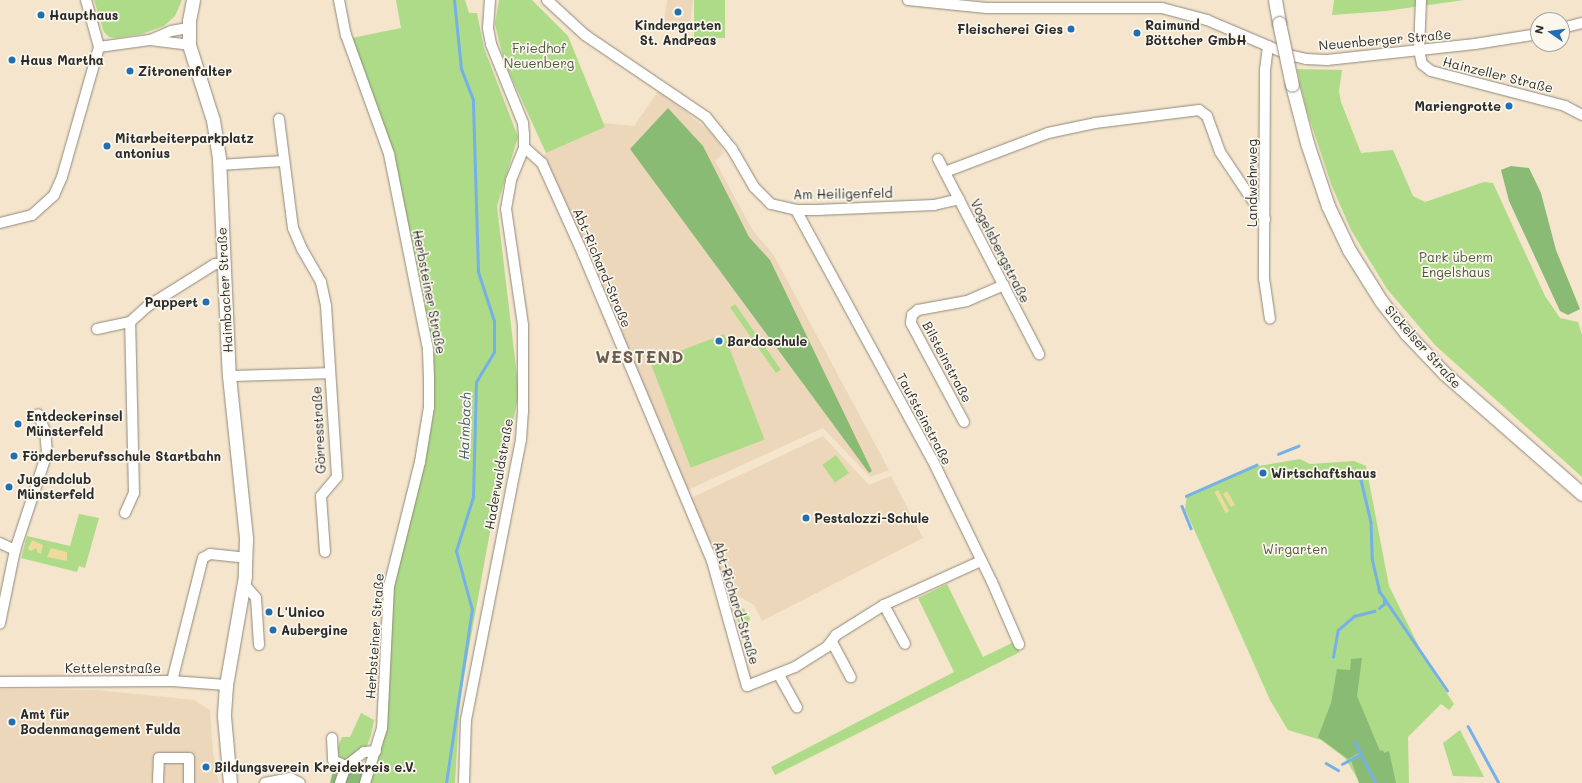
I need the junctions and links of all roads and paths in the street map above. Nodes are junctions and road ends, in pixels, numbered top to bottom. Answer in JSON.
{"nodes":[{"id":1,"x":86,"y":0,"type":"edge"},
{"id":2,"x":193,"y":0,"type":"edge"},
{"id":3,"x":339,"y":0,"type":"edge"},
{"id":4,"x":490,"y":0,"type":"edge"},
{"id":5,"x":547,"y":0,"type":"edge"},
{"id":6,"x":908,"y":0,"type":"edge"},
{"id":7,"x":1275,"y":0,"type":"edge"},
{"id":8,"x":1421,"y":0,"type":"edge"},
{"id":9,"x":1139,"y":3,"type":"edge"},
{"id":10,"x":1035,"y":4,"type":"edge"},
{"id":11,"x":1582,"y":23,"type":"edge"},
{"id":12,"x":1570,"y":26,"type":"edge"},
{"id":13,"x":188,"y":28,"type":"junction"},
{"id":14,"x":1530,"y":35,"type":"edge"},
{"id":15,"x":150,"y":40,"type":"junction"},
{"id":16,"x":189,"y":45,"type":"junction"},
{"id":17,"x":1268,"y":46,"type":"junction"},
{"id":18,"x":100,"y":47,"type":"junction"},
{"id":19,"x":1419,"y":50,"type":"junction"},
{"id":20,"x":1580,"y":112,"type":"edge"},
{"id":21,"x":279,"y":120,"type":"dead end"},
{"id":22,"x":524,"y":147,"type":"junction"},
{"id":23,"x":938,"y":159,"type":"dead end"},
{"id":24,"x":283,"y":161,"type":"junction"},
{"id":25,"x":219,"y":165,"type":"junction"},
{"id":26,"x":945,"y":172,"type":"junction"},
{"id":27,"x":959,"y":200,"type":"junction"},
{"id":28,"x":796,"y":210,"type":"junction"},
{"id":29,"x":1266,"y":220,"type":"junction"},
{"id":30,"x":0,"y":223,"type":"edge"},
{"id":31,"x":224,"y":263,"type":"junction"},
{"id":32,"x":1004,"y":286,"type":"junction"},
{"id":33,"x":1270,"y":319,"type":"dead end"},
{"id":34,"x":130,"y":322,"type":"junction"},
{"id":35,"x":97,"y":328,"type":"dead end"},
{"id":36,"x":1039,"y":354,"type":"dead end"},
{"id":37,"x":329,"y":373,"type":"junction"},
{"id":38,"x":229,"y":376,"type":"junction"},
{"id":39,"x":38,"y":414,"type":"dead end"},
{"id":40,"x":964,"y":422,"type":"dead end"},
{"id":41,"x":1582,"y":494,"type":"edge"},
{"id":42,"x":125,"y":513,"type":"dead end"},
{"id":43,"x":0,"y":543,"type":"edge"},
{"id":44,"x":15,"y":550,"type":"junction"},
{"id":45,"x":325,"y":552,"type":"dead end"},
{"id":46,"x":246,"y":558,"type":"junction"},
{"id":47,"x":981,"y":561,"type":"junction"},
{"id":48,"x":244,"y":584,"type":"junction"},
{"id":49,"x":884,"y":605,"type":"junction"},
{"id":50,"x":0,"y":622,"type":"edge"},
{"id":51,"x":832,"y":642,"type":"junction"},
{"id":52,"x":905,"y":644,"type":"dead end"},
{"id":53,"x":1020,"y":644,"type":"dead end"},
{"id":54,"x":259,"y":645,"type":"dead end"},
{"id":55,"x":779,"y":675,"type":"junction"},
{"id":56,"x":851,"y":677,"type":"dead end"},
{"id":57,"x":172,"y":681,"type":"junction"},
{"id":58,"x":0,"y":682,"type":"edge"},
{"id":59,"x":226,"y":685,"type":"junction"},
{"id":60,"x":797,"y":707,"type":"dead end"},
{"id":61,"x":332,"y":738,"type":"dead end"},
{"id":62,"x":376,"y":751,"type":"junction"},
{"id":63,"x":346,"y":766,"type":"junction"},
{"id":64,"x":158,"y":783,"type":"edge"},
{"id":65,"x":189,"y":783,"type":"edge"},
{"id":66,"x":230,"y":783,"type":"edge"},
{"id":67,"x":265,"y":783,"type":"edge"},
{"id":68,"x":300,"y":783,"type":"edge"},
{"id":69,"x":340,"y":783,"type":"edge"},
{"id":70,"x":365,"y":783,"type":"edge"},
{"id":71,"x":464,"y":783,"type":"edge"}],
"edges":[{"from":1,"to":18,"type":"street"},
{"from":2,"to":13,"type":"main road","name":"Haimbacher Straße"},
{"from":3,"to":62,"type":"street","name":"Herbsteiner Straße"},
{"from":4,"to":22,"type":"street"},
{"from":5,"to":28,"type":"street","name":"Am Heiligenfeld"},
{"from":6,"to":10,"type":"street","name":"Neuenberger Straße"},
{"from":7,"to":41,"type":"main road","name":"Sickelser Straße","bridge":true},
{"from":8,"to":19,"type":"street"},
{"from":9,"to":10,"type":"street","name":"Neuenberger Straße"},
{"from":9,"to":17,"type":"street","name":"Neuenberger Straße"},
{"from":11,"to":12,"type":"street"},
{"from":13,"to":15,"type":"street"},
{"from":13,"to":16,"type":"main road","name":"Haimbacher Straße"},
{"from":14,"to":19,"type":"street","name":"Neuenberger Straße"},
{"from":15,"to":16,"type":"street"},
{"from":15,"to":18,"type":"street"},
{"from":16,"to":25,"type":"main road","name":"Haimbacher Straße"},
{"from":17,"to":19,"type":"street","name":"Neuenberger Straße"},
{"from":17,"to":29,"type":"street","name":"Landwehrweg"},
{"from":18,"to":30,"type":"street"},
{"from":19,"to":20,"type":"street","name":"Hainzeller Straße"},
{"from":21,"to":24,"type":"street","name":"Görresstraße"},
{"from":22,"to":55,"type":"street","name":"Abt-Richard-Straße"},
{"from":22,"to":71,"type":"street","name":"Haderwaldstraße"},
{"from":23,"to":26,"type":"street","name":"Vogelsbergstraße"},
{"from":24,"to":25,"type":"street"},
{"from":24,"to":37,"type":"street","name":"Görresstraße"},
{"from":25,"to":31,"type":"main road","name":"Haimbacher Straße"},
{"from":26,"to":27,"type":"street","name":"Vogelsbergstraße"},
{"from":26,"to":29,"type":"street"},
{"from":27,"to":28,"type":"street","name":"Am Heiligenfeld"},
{"from":27,"to":32,"type":"street","name":"Vogelsbergstraße"},
{"from":28,"to":47,"type":"street","name":"Taufsteinstraße"},
{"from":29,"to":33,"type":"street","name":"Landwehrweg"},
{"from":31,"to":34,"type":"street"},
{"from":31,"to":38,"type":"main road","name":"Haimbacher Straße"},
{"from":32,"to":36,"type":"street","name":"Vogelsbergstraße"},
{"from":32,"to":40,"type":"street","name":"Bilsteinstraße"},
{"from":34,"to":35,"type":"street"},
{"from":34,"to":42,"type":"street"},
{"from":37,"to":38,"type":"street","name":"Görresstraße"},
{"from":37,"to":45,"type":"street","name":"Görresstraße"},
{"from":38,"to":46,"type":"main road","name":"Haimbacher Straße"},
{"from":39,"to":44,"type":"street"},
{"from":43,"to":44,"type":"street"},
{"from":44,"to":50,"type":"street"},
{"from":46,"to":48,"type":"main road","name":"Haimbacher Straße"},
{"from":46,"to":57,"type":"street"},
{"from":47,"to":49,"type":"street"},
{"from":47,"to":53,"type":"street","name":"Taufsteinstraße"},
{"from":48,"to":54,"type":"street"},
{"from":48,"to":59,"type":"main road","name":"Haimbacher Straße"},
{"from":49,"to":51,"type":"street"},
{"from":49,"to":52,"type":"street"},
{"from":51,"to":55,"type":"street"},
{"from":51,"to":56,"type":"street"},
{"from":55,"to":60,"type":"street"},
{"from":57,"to":58,"type":"street","name":"Kettelerstraße"},
{"from":57,"to":59,"type":"street","name":"Kettelerstraße"},
{"from":59,"to":66,"type":"main road","name":"Haimbacher Straße"},
{"from":61,"to":63,"type":"street"},
{"from":62,"to":63,"type":"street"},
{"from":62,"to":70,"type":"street","name":"Herbsteiner Straße"},
{"from":63,"to":69,"type":"street"},
{"from":64,"to":65,"type":"street"},
{"from":67,"to":68,"type":"street"}]}
